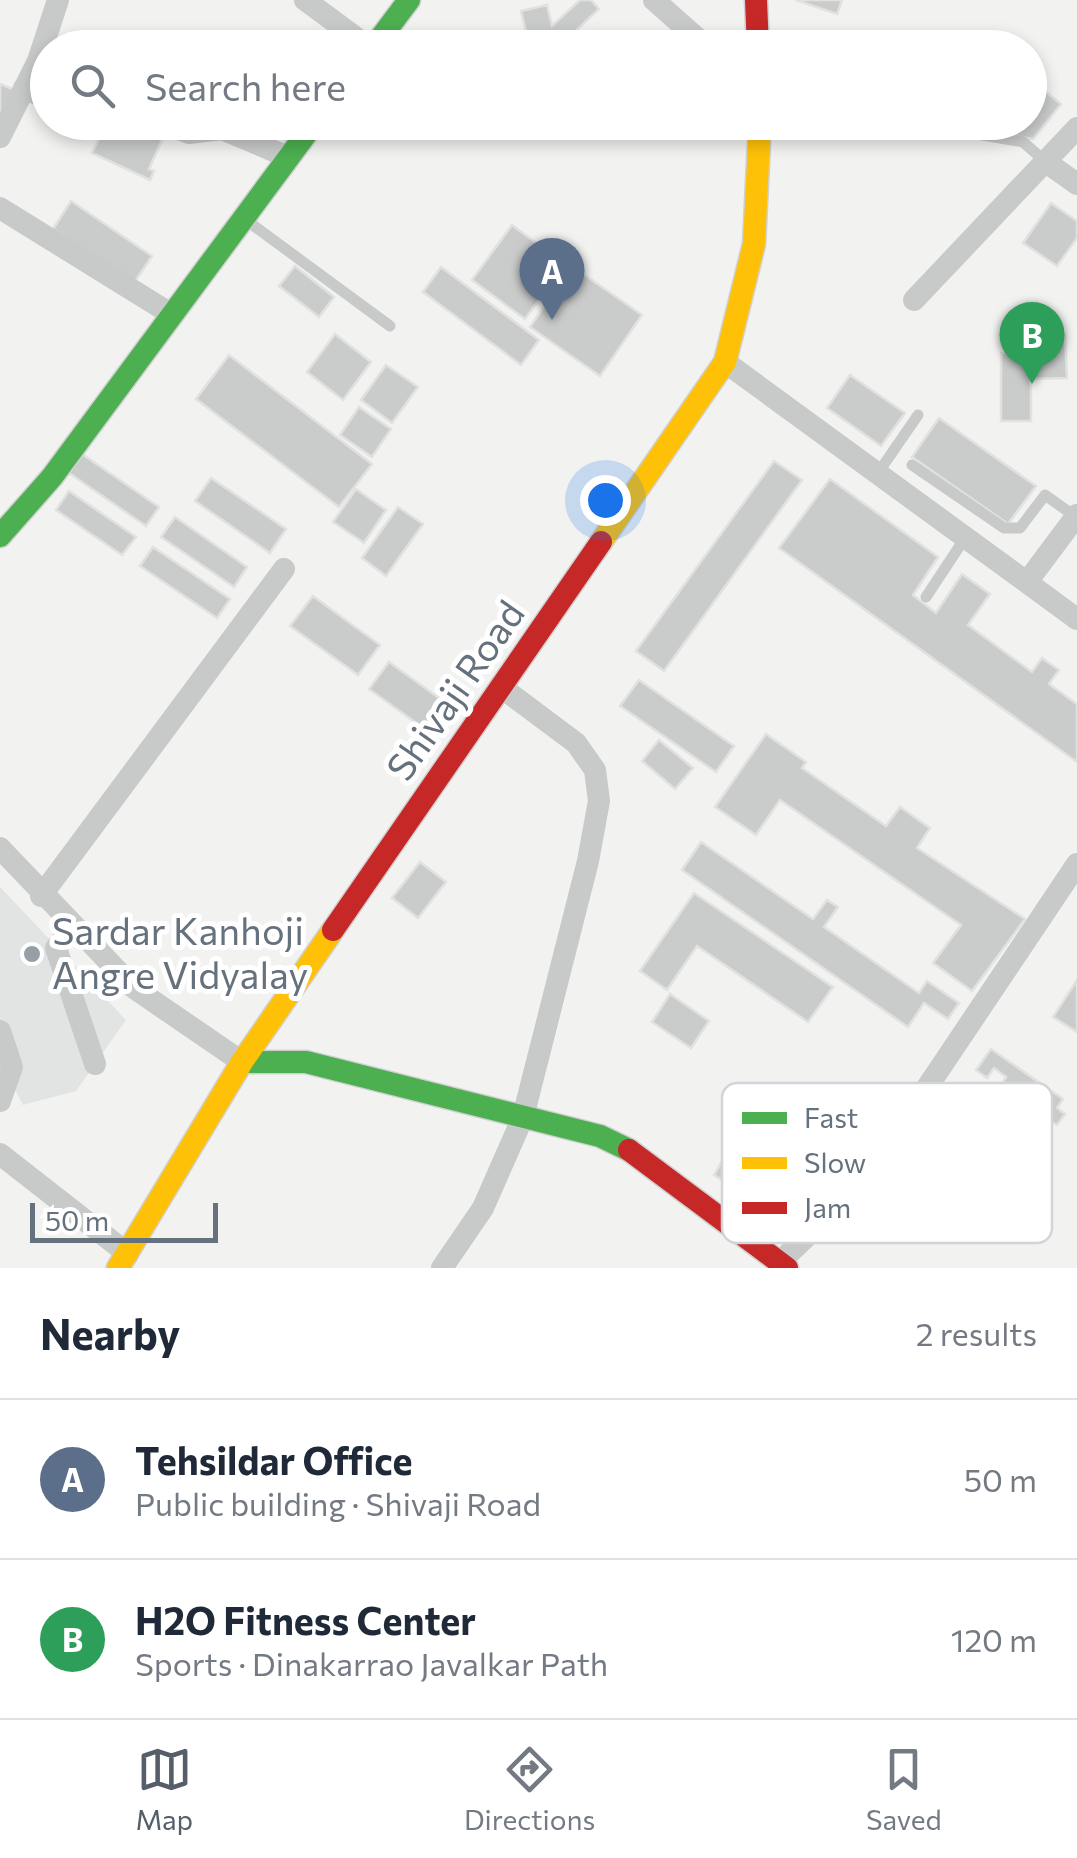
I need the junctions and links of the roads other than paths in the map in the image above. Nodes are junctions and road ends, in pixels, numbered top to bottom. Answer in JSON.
{"nodes":[{"id":1,"x":58,"y":0,"type":"edge"},
{"id":2,"x":305,"y":0,"type":"edge"},
{"id":3,"x":409,"y":0,"type":"edge"},
{"id":4,"x":654,"y":0,"type":"edge"},
{"id":5,"x":756,"y":0,"type":"edge"},
{"id":6,"x":46,"y":30,"type":"edge"},
{"id":7,"x":346,"y":30,"type":"edge"},
{"id":8,"x":385,"y":30,"type":"edge"},
{"id":9,"x":688,"y":30,"type":"edge"},
{"id":10,"x":757,"y":30,"type":"edge"},
{"id":11,"x":30,"y":72,"type":"edge"},
{"id":12,"x":24,"y":88,"type":"junction"},
{"id":13,"x":30,"y":90,"type":"edge"},
{"id":14,"x":1077,"y":128,"type":"edge"},
{"id":15,"x":0,"y":137,"type":"edge"},
{"id":16,"x":247,"y":140,"type":"edge"},
{"id":17,"x":301,"y":140,"type":"edge"},
{"id":18,"x":759,"y":140,"type":"edge"},
{"id":19,"x":1012,"y":140,"type":"edge"},
{"id":20,"x":288,"y":158,"type":"junction"},
{"id":21,"x":1046,"y":162,"type":"junction"},
{"id":22,"x":1077,"y":184,"type":"edge"},
{"id":23,"x":0,"y":208,"type":"edge"},
{"id":24,"x":242,"y":218,"type":"junction"},
{"id":25,"x":914,"y":300,"type":"dead end"},
{"id":26,"x":171,"y":314,"type":"junction"},
{"id":27,"x":390,"y":326,"type":"dead end"},
{"id":28,"x":725,"y":362,"type":"junction"},
{"id":29,"x":918,"y":415,"type":"dead end"},
{"id":30,"x":912,"y":465,"type":"dead end"},
{"id":31,"x":878,"y":474,"type":"junction"},
{"id":32,"x":1076,"y":516,"type":"edge"},
{"id":33,"x":0,"y":536,"type":"edge"},
{"id":34,"x":966,"y":538,"type":"junction"},
{"id":35,"x":284,"y":570,"type":"dead end"},
{"id":36,"x":1027,"y":582,"type":"junction"},
{"id":37,"x":926,"y":597,"type":"dead end"},
{"id":38,"x":1077,"y":619,"type":"edge"},
{"id":39,"x":501,"y":687,"type":"junction"},
{"id":40,"x":0,"y":848,"type":"edge"},
{"id":41,"x":1077,"y":864,"type":"edge"},
{"id":42,"x":42,"y":896,"type":"junction"},
{"id":43,"x":73,"y":927,"type":"junction"},
{"id":44,"x":0,"y":1032,"type":"edge"},
{"id":45,"x":242,"y":1062,"type":"junction"},
{"id":46,"x":96,"y":1064,"type":"dead end"},
{"id":47,"x":929,"y":1083,"type":"edge"},
{"id":48,"x":0,"y":1101,"type":"edge"},
{"id":49,"x":523,"y":1117,"type":"junction"},
{"id":50,"x":0,"y":1154,"type":"edge"},
{"id":51,"x":722,"y":1218,"type":"edge"},
{"id":52,"x":754,"y":1243,"type":"edge"},
{"id":53,"x":804,"y":1243,"type":"edge"},
{"id":54,"x":123,"y":1261,"type":"edge"},
{"id":55,"x":783,"y":1265,"type":"edge"},
{"id":56,"x":442,"y":1268,"type":"edge"}],
"edges":[{"from":1,"to":6,"type":"street"},
{"from":2,"to":7,"type":"street"},
{"from":3,"to":8,"type":"main road"},
{"from":4,"to":9,"type":"street"},
{"from":5,"to":10,"type":"main road"},
{"from":11,"to":12,"type":"street"},
{"from":12,"to":13,"type":"street"},
{"from":12,"to":15,"type":"street"},
{"from":14,"to":21,"type":"street"},
{"from":16,"to":20,"type":"street"},
{"from":17,"to":20,"type":"main road"},
{"from":18,"to":28,"type":"main road","name":"Shivaji Road"},
{"from":19,"to":21,"type":"lane"},
{"from":20,"to":24,"type":"main road"},
{"from":21,"to":22,"type":"street"},
{"from":21,"to":25,"type":"street"},
{"from":23,"to":26,"type":"street"},
{"from":24,"to":26,"type":"main road"},
{"from":24,"to":27,"type":"lane"},
{"from":26,"to":33,"type":"main road"},
{"from":28,"to":31,"type":"street"},
{"from":28,"to":39,"type":"main road","name":"Shivaji Road"},
{"from":29,"to":31,"type":"lane"},
{"from":30,"to":32,"type":"lane"},
{"from":31,"to":34,"type":"street"},
{"from":32,"to":36,"type":"street"},
{"from":34,"to":36,"type":"street"},
{"from":34,"to":37,"type":"lane"},
{"from":35,"to":42,"type":"street"},
{"from":36,"to":38,"type":"street"},
{"from":39,"to":45,"type":"main road","name":"Shivaji Road"},
{"from":39,"to":49,"type":"street"},
{"from":40,"to":42,"type":"street"},
{"from":41,"to":47,"type":"street"},
{"from":42,"to":43,"type":"street"},
{"from":43,"to":45,"type":"street"},
{"from":43,"to":46,"type":"street"},
{"from":44,"to":48,"type":"street"},
{"from":45,"to":49,"type":"main road"},
{"from":45,"to":54,"type":"main road","name":"Shivaji Road"},
{"from":49,"to":51,"type":"main road"},
{"from":49,"to":56,"type":"street"},
{"from":50,"to":54,"type":"street"},
{"from":52,"to":55,"type":"main road"},
{"from":53,"to":55,"type":"street"}]}
